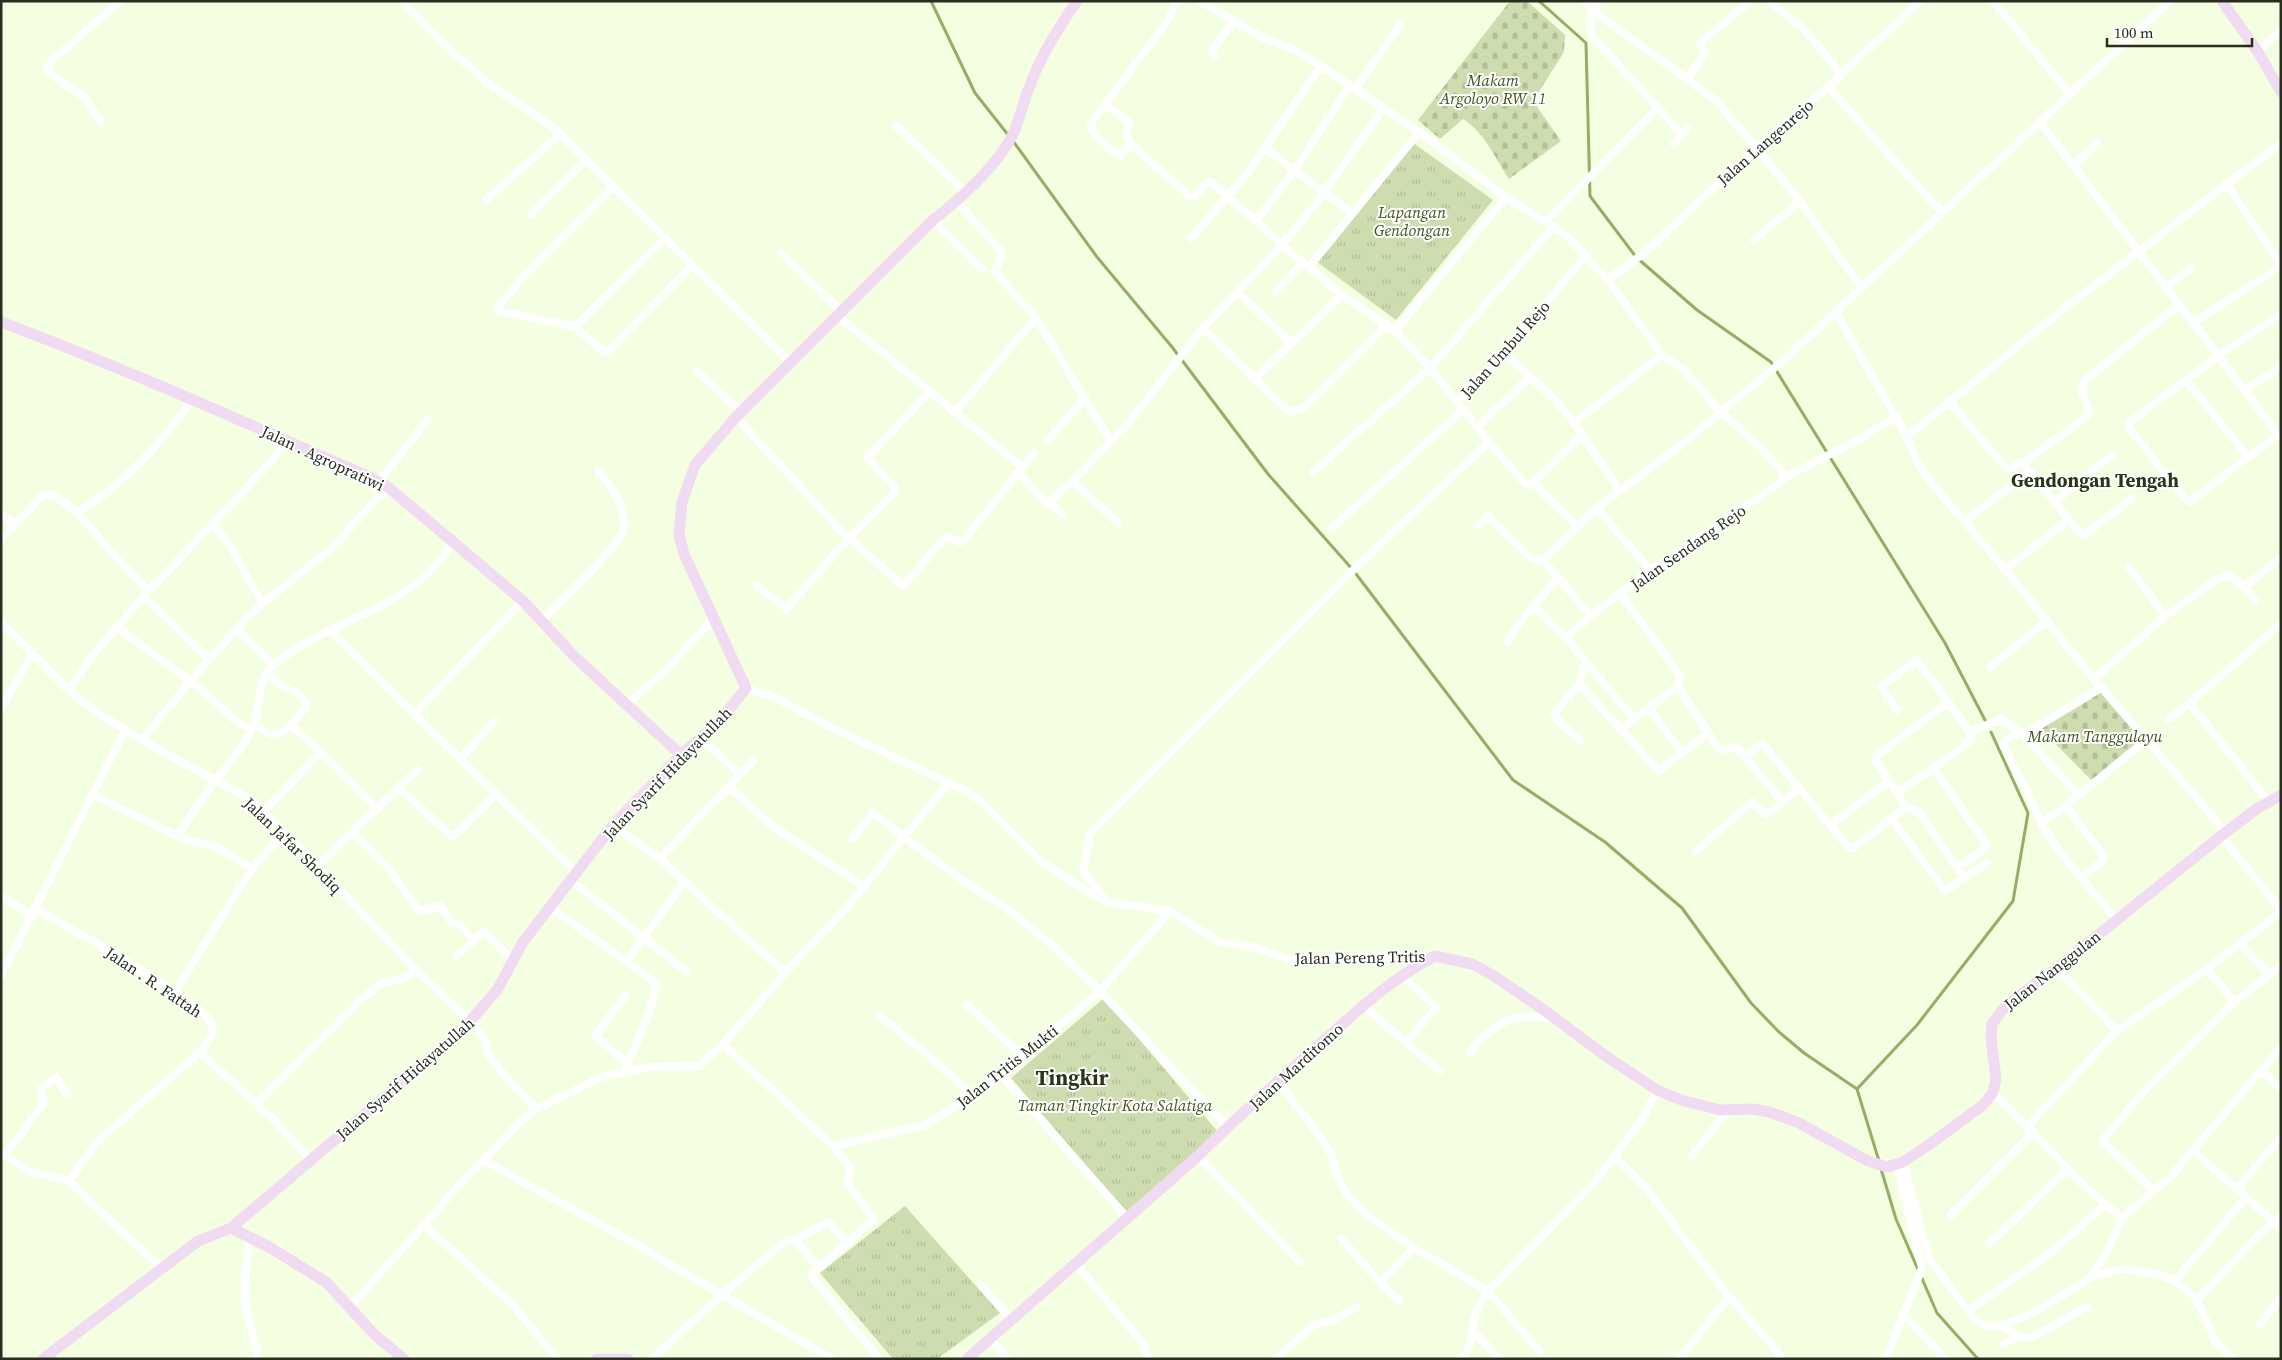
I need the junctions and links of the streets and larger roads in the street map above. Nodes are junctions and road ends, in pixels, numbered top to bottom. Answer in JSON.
{"nodes":[{"id":1,"x":120,"y":1,"type":"edge"},
{"id":2,"x":402,"y":1,"type":"edge"},
{"id":3,"x":1077,"y":1,"type":"edge"},
{"id":4,"x":1177,"y":1,"type":"edge"},
{"id":5,"x":1200,"y":1,"type":"edge"},
{"id":6,"x":1584,"y":1,"type":"edge"},
{"id":7,"x":1598,"y":1,"type":"edge"},
{"id":8,"x":1750,"y":1,"type":"edge"},
{"id":9,"x":1769,"y":1,"type":"edge"},
{"id":10,"x":1920,"y":1,"type":"edge"},
{"id":11,"x":1993,"y":1,"type":"edge"},
{"id":12,"x":2170,"y":1,"type":"edge"},
{"id":13,"x":2222,"y":1,"type":"edge"},
{"id":14,"x":1592,"y":10,"type":"junction"},
{"id":15,"x":1233,"y":21,"type":"junction"},
{"id":16,"x":1401,"y":24,"type":"dead end"},
{"id":17,"x":2281,"y":30,"type":"edge"},
{"id":18,"x":2258,"y":52,"type":"junction"},
{"id":19,"x":1215,"y":56,"type":"dead end"},
{"id":20,"x":1321,"y":66,"type":"junction"},
{"id":21,"x":1842,"y":74,"type":"junction"},
{"id":22,"x":1687,"y":79,"type":"junction"},
{"id":23,"x":1352,"y":87,"type":"junction"},
{"id":24,"x":1828,"y":87,"type":"junction"},
{"id":25,"x":2281,"y":92,"type":"edge"},
{"id":26,"x":2069,"y":93,"type":"junction"},
{"id":27,"x":1105,"y":104,"type":"junction"},
{"id":28,"x":1384,"y":108,"type":"junction"},
{"id":29,"x":1658,"y":108,"type":"junction"},
{"id":30,"x":101,"y":122,"type":"dead end"},
{"id":31,"x":2040,"y":122,"type":"junction"},
{"id":32,"x":896,"y":126,"type":"dead end"},
{"id":33,"x":1419,"y":132,"type":"junction"},
{"id":34,"x":560,"y":134,"type":"junction"},
{"id":35,"x":2097,"y":142,"type":"dead end"},
{"id":36,"x":2281,"y":143,"type":"edge"},
{"id":37,"x":1131,"y":144,"type":"junction"},
{"id":38,"x":1674,"y":144,"type":"dead end"},
{"id":39,"x":1266,"y":149,"type":"junction"},
{"id":40,"x":1756,"y":149,"type":"junction"},
{"id":41,"x":586,"y":160,"type":"junction"},
{"id":42,"x":2074,"y":165,"type":"junction"},
{"id":43,"x":1295,"y":170,"type":"junction"},
{"id":44,"x":2226,"y":184,"type":"junction"},
{"id":45,"x":613,"y":187,"type":"junction"},
{"id":46,"x":967,"y":192,"type":"junction"},
{"id":47,"x":1324,"y":192,"type":"junction"},
{"id":48,"x":1228,"y":197,"type":"junction"},
{"id":49,"x":1506,"y":197,"type":"junction"},
{"id":50,"x":486,"y":200,"type":"dead end"},
{"id":51,"x":1800,"y":201,"type":"junction"},
{"id":52,"x":957,"y":202,"type":"junction"},
{"id":53,"x":1352,"y":213,"type":"junction"},
{"id":54,"x":1942,"y":213,"type":"junction"},
{"id":55,"x":531,"y":214,"type":"dead end"},
{"id":56,"x":933,"y":220,"type":"junction"},
{"id":57,"x":1256,"y":221,"type":"junction"},
{"id":58,"x":1546,"y":221,"type":"junction"},
{"id":59,"x":1554,"y":226,"type":"junction"},
{"id":60,"x":1191,"y":238,"type":"dead end"},
{"id":61,"x":664,"y":239,"type":"junction"},
{"id":62,"x":1754,"y":240,"type":"dead end"},
{"id":63,"x":1282,"y":244,"type":"junction"},
{"id":64,"x":2140,"y":251,"type":"junction"},
{"id":65,"x":781,"y":253,"type":"dead end"},
{"id":66,"x":1586,"y":255,"type":"junction"},
{"id":67,"x":1306,"y":265,"type":"junction"},
{"id":68,"x":692,"y":266,"type":"junction"},
{"id":69,"x":2281,"y":266,"type":"edge"},
{"id":70,"x":2191,"y":268,"type":"dead end"},
{"id":71,"x":982,"y":269,"type":"dead end"},
{"id":72,"x":1608,"y":280,"type":"junction"},
{"id":73,"x":1861,"y":287,"type":"junction"},
{"id":74,"x":2166,"y":287,"type":"junction"},
{"id":75,"x":1238,"y":292,"type":"junction"},
{"id":76,"x":1275,"y":292,"type":"dead end"},
{"id":77,"x":1342,"y":295,"type":"junction"},
{"id":78,"x":2179,"y":305,"type":"junction"},
{"id":79,"x":1835,"y":311,"type":"junction"},
{"id":80,"x":840,"y":314,"type":"junction"},
{"id":81,"x":2281,"y":314,"type":"edge"},
{"id":82,"x":1036,"y":318,"type":"junction"},
{"id":83,"x":1,"y":322,"type":"edge"},
{"id":84,"x":2193,"y":323,"type":"junction"},
{"id":85,"x":1387,"y":324,"type":"junction"},
{"id":86,"x":575,"y":327,"type":"junction"},
{"id":87,"x":1203,"y":328,"type":"junction"},
{"id":88,"x":1395,"y":331,"type":"junction"},
{"id":89,"x":1291,"y":343,"type":"junction"},
{"id":90,"x":1505,"y":353,"type":"junction"},
{"id":91,"x":1662,"y":355,"type":"junction"},
{"id":92,"x":2218,"y":356,"type":"junction"},
{"id":93,"x":791,"y":363,"type":"junction"},
{"id":94,"x":2281,"y":367,"type":"edge"},
{"id":95,"x":1430,"y":368,"type":"junction"},
{"id":96,"x":697,"y":370,"type":"dead end"},
{"id":97,"x":1530,"y":377,"type":"junction"},
{"id":98,"x":1255,"y":378,"type":"junction"},
{"id":99,"x":2186,"y":380,"type":"junction"},
{"id":100,"x":2245,"y":390,"type":"junction"},
{"id":101,"x":930,"y":392,"type":"junction"},
{"id":102,"x":1085,"y":398,"type":"junction"},
{"id":103,"x":193,"y":399,"type":"junction"},
{"id":104,"x":1949,"y":401,"type":"junction"},
{"id":105,"x":1456,"y":402,"type":"junction"},
{"id":106,"x":1463,"y":410,"type":"junction"},
{"id":107,"x":1720,"y":411,"type":"junction"},
{"id":108,"x":954,"y":413,"type":"junction"},
{"id":109,"x":738,"y":415,"type":"junction"},
{"id":110,"x":1897,"y":416,"type":"junction"},
{"id":111,"x":427,"y":420,"type":"dead end"},
{"id":112,"x":1574,"y":423,"type":"junction"},
{"id":113,"x":1477,"y":427,"type":"junction"},
{"id":114,"x":2279,"y":432,"type":"edge"},
{"id":115,"x":1582,"y":436,"type":"junction"},
{"id":116,"x":1907,"y":437,"type":"junction"},
{"id":117,"x":286,"y":440,"type":"junction"},
{"id":118,"x":1048,"y":440,"type":"dead end"},
{"id":119,"x":1111,"y":442,"type":"junction"},
{"id":120,"x":1489,"y":442,"type":"junction"},
{"id":121,"x":1034,"y":452,"type":"dead end"},
{"id":122,"x":2112,"y":455,"type":"dead end"},
{"id":123,"x":2248,"y":457,"type":"junction"},
{"id":124,"x":2023,"y":464,"type":"junction"},
{"id":125,"x":1020,"y":469,"type":"junction"},
{"id":126,"x":598,"y":471,"type":"dead end"},
{"id":127,"x":1313,"y":472,"type":"dead end"},
{"id":128,"x":2030,"y":472,"type":"junction"},
{"id":129,"x":1785,"y":477,"type":"junction"},
{"id":130,"x":1073,"y":481,"type":"junction"},
{"id":131,"x":1533,"y":483,"type":"junction"},
{"id":132,"x":383,"y":484,"type":"junction"},
{"id":133,"x":1620,"y":491,"type":"junction"},
{"id":134,"x":2131,"y":499,"type":"dead end"},
{"id":135,"x":2054,"y":502,"type":"junction"},
{"id":136,"x":1051,"y":503,"type":"junction"},
{"id":137,"x":1597,"y":508,"type":"junction"},
{"id":138,"x":77,"y":512,"type":"junction"},
{"id":139,"x":1,"y":514,"type":"edge"},
{"id":140,"x":1063,"y":515,"type":"dead end"},
{"id":141,"x":2069,"y":520,"type":"junction"},
{"id":142,"x":1965,"y":521,"type":"junction"},
{"id":143,"x":1118,"y":523,"type":"dead end"},
{"id":144,"x":14,"y":524,"type":"junction"},
{"id":145,"x":213,"y":524,"type":"junction"},
{"id":146,"x":1479,"y":524,"type":"dead end"},
{"id":147,"x":1577,"y":526,"type":"junction"},
{"id":148,"x":1331,"y":529,"type":"dead end"},
{"id":149,"x":1,"y":538,"type":"edge"},
{"id":150,"x":849,"y":538,"type":"junction"},
{"id":151,"x":454,"y":542,"type":"junction"},
{"id":152,"x":2281,"y":557,"type":"edge"},
{"id":153,"x":1543,"y":560,"type":"junction"},
{"id":154,"x":2129,"y":567,"type":"dead end"},
{"id":155,"x":2005,"y":569,"type":"junction"},
{"id":156,"x":1651,"y":572,"type":"junction"},
{"id":157,"x":1558,"y":578,"type":"junction"},
{"id":158,"x":756,"y":586,"type":"dead end"},
{"id":159,"x":2244,"y":587,"type":"junction"},
{"id":160,"x":146,"y":594,"type":"junction"},
{"id":161,"x":1621,"y":594,"type":"junction"},
{"id":162,"x":523,"y":601,"type":"junction"},
{"id":163,"x":2255,"y":601,"type":"dead end"},
{"id":164,"x":263,"y":603,"type":"junction"},
{"id":165,"x":1533,"y":606,"type":"junction"},
{"id":166,"x":1591,"y":616,"type":"junction"},
{"id":167,"x":2165,"y":616,"type":"junction"},
{"id":168,"x":714,"y":618,"type":"junction"},
{"id":169,"x":542,"y":620,"type":"junction"},
{"id":170,"x":2047,"y":621,"type":"junction"},
{"id":171,"x":1,"y":622,"type":"edge"},
{"id":172,"x":2281,"y":624,"type":"edge"},
{"id":173,"x":117,"y":627,"type":"junction"},
{"id":174,"x":237,"y":630,"type":"junction"},
{"id":175,"x":331,"y":631,"type":"junction"},
{"id":176,"x":1566,"y":638,"type":"junction"},
{"id":177,"x":1507,"y":641,"type":"dead end"},
{"id":178,"x":33,"y":654,"type":"junction"},
{"id":179,"x":209,"y":659,"type":"junction"},
{"id":180,"x":1586,"y":664,"type":"junction"},
{"id":181,"x":274,"y":665,"type":"junction"},
{"id":182,"x":1990,"y":667,"type":"dead end"},
{"id":183,"x":268,"y":672,"type":"junction"},
{"id":184,"x":2094,"y":678,"type":"junction"},
{"id":185,"x":189,"y":681,"type":"junction"},
{"id":186,"x":1579,"y":684,"type":"junction"},
{"id":187,"x":1678,"y":687,"type":"junction"},
{"id":188,"x":2102,"y":687,"type":"junction"},
{"id":189,"x":746,"y":688,"type":"junction"},
{"id":190,"x":68,"y":690,"type":"junction"},
{"id":191,"x":2192,"y":701,"type":"junction"},
{"id":192,"x":1950,"y":702,"type":"junction"},
{"id":193,"x":627,"y":705,"type":"junction"},
{"id":194,"x":1,"y":708,"type":"edge"},
{"id":195,"x":1649,"y":708,"type":"junction"},
{"id":196,"x":1897,"y":710,"type":"dead end"},
{"id":197,"x":414,"y":714,"type":"junction"},
{"id":198,"x":1634,"y":718,"type":"junction"},
{"id":199,"x":2169,"y":719,"type":"dead end"},
{"id":200,"x":496,"y":720,"type":"dead end"},
{"id":201,"x":290,"y":725,"type":"junction"},
{"id":202,"x":253,"y":726,"type":"junction"},
{"id":203,"x":1621,"y":729,"type":"junction"},
{"id":204,"x":125,"y":730,"type":"junction"},
{"id":205,"x":1970,"y":732,"type":"junction"},
{"id":206,"x":1708,"y":733,"type":"junction"},
{"id":207,"x":2021,"y":733,"type":"junction"},
{"id":208,"x":701,"y":738,"type":"junction"},
{"id":209,"x":142,"y":740,"type":"junction"},
{"id":210,"x":2146,"y":740,"type":"junction"},
{"id":211,"x":1580,"y":741,"type":"dead end"},
{"id":212,"x":321,"y":752,"type":"junction"},
{"id":213,"x":1682,"y":753,"type":"junction"},
{"id":214,"x":681,"y":755,"type":"junction"},
{"id":215,"x":1744,"y":757,"type":"junction"},
{"id":216,"x":460,"y":759,"type":"junction"},
{"id":217,"x":753,"y":761,"type":"dead end"},
{"id":218,"x":1933,"y":767,"type":"junction"},
{"id":219,"x":418,"y":769,"type":"dead end"},
{"id":220,"x":740,"y":774,"type":"junction"},
{"id":221,"x":216,"y":780,"type":"junction"},
{"id":222,"x":1889,"y":781,"type":"junction"},
{"id":223,"x":949,"y":782,"type":"junction"},
{"id":224,"x":729,"y":787,"type":"junction"},
{"id":225,"x":400,"y":788,"type":"junction"},
{"id":226,"x":1799,"y":788,"type":"junction"},
{"id":227,"x":1897,"y":793,"type":"junction"},
{"id":228,"x":496,"y":794,"type":"junction"},
{"id":229,"x":93,"y":795,"type":"junction"},
{"id":230,"x":2079,"y":795,"type":"junction"},
{"id":231,"x":2281,"y":795,"type":"edge"},
{"id":232,"x":1783,"y":802,"type":"junction"},
{"id":233,"x":2268,"y":802,"type":"junction"},
{"id":234,"x":2066,"y":806,"type":"junction"},
{"id":235,"x":1906,"y":807,"type":"junction"},
{"id":236,"x":378,"y":808,"type":"junction"},
{"id":237,"x":263,"y":812,"type":"junction"},
{"id":238,"x":1892,"y":819,"type":"junction"},
{"id":239,"x":2041,"y":822,"type":"junction"},
{"id":240,"x":613,"y":824,"type":"junction"},
{"id":241,"x":1830,"y":825,"type":"junction"},
{"id":242,"x":285,"y":832,"type":"junction"},
{"id":243,"x":354,"y":832,"type":"junction"},
{"id":244,"x":2223,"y":834,"type":"junction"},
{"id":245,"x":177,"y":836,"type":"junction"},
{"id":246,"x":904,"y":837,"type":"junction"},
{"id":247,"x":852,"y":838,"type":"dead end"},
{"id":248,"x":1696,"y":851,"type":"dead end"},
{"id":249,"x":660,"y":860,"type":"junction"},
{"id":250,"x":1987,"y":863,"type":"dead end"},
{"id":251,"x":317,"y":866,"type":"junction"},
{"id":252,"x":1957,"y":868,"type":"junction"},
{"id":253,"x":253,"y":869,"type":"junction"},
{"id":254,"x":573,"y":876,"type":"junction"},
{"id":255,"x":1964,"y":878,"type":"junction"},
{"id":256,"x":2081,"y":878,"type":"junction"},
{"id":257,"x":684,"y":882,"type":"junction"},
{"id":258,"x":865,"y":887,"type":"junction"},
{"id":259,"x":1,"y":895,"type":"edge"},
{"id":260,"x":1107,"y":902,"type":"junction"},
{"id":261,"x":550,"y":907,"type":"junction"},
{"id":262,"x":1170,"y":911,"type":"junction"},
{"id":263,"x":2281,"y":911,"type":"edge"},
{"id":264,"x":34,"y":913,"type":"junction"},
{"id":265,"x":2116,"y":919,"type":"junction"},
{"id":266,"x":644,"y":937,"type":"junction"},
{"id":267,"x":474,"y":941,"type":"junction"},
{"id":268,"x":2240,"y":944,"type":"junction"},
{"id":269,"x":456,"y":956,"type":"dead end"},
{"id":270,"x":1435,"y":956,"type":"junction"},
{"id":271,"x":512,"y":959,"type":"junction"},
{"id":272,"x":626,"y":962,"type":"junction"},
{"id":273,"x":2281,"y":966,"type":"edge"},
{"id":274,"x":2057,"y":968,"type":"junction"},
{"id":275,"x":2207,"y":969,"type":"junction"},
{"id":276,"x":417,"y":971,"type":"junction"},
{"id":277,"x":687,"y":972,"type":"dead end"},
{"id":278,"x":785,"y":973,"type":"junction"},
{"id":279,"x":1401,"y":975,"type":"junction"},
{"id":280,"x":2270,"y":975,"type":"junction"},
{"id":281,"x":1,"y":976,"type":"edge"},
{"id":282,"x":175,"y":992,"type":"junction"},
{"id":283,"x":1100,"y":992,"type":"junction"},
{"id":284,"x":626,"y":995,"type":"dead end"},
{"id":285,"x":2234,"y":1002,"type":"junction"},
{"id":286,"x":967,"y":1005,"type":"dead end"},
{"id":287,"x":1363,"y":1006,"type":"junction"},
{"id":288,"x":880,"y":1016,"type":"dead end"},
{"id":289,"x":1555,"y":1018,"type":"junction"},
{"id":290,"x":471,"y":1022,"type":"junction"},
{"id":291,"x":2117,"y":1031,"type":"junction"},
{"id":292,"x":1406,"y":1042,"type":"junction"},
{"id":293,"x":723,"y":1044,"type":"junction"},
{"id":294,"x":2281,"y":1048,"type":"edge"},
{"id":295,"x":200,"y":1052,"type":"junction"},
{"id":296,"x":1471,"y":1053,"type":"dead end"},
{"id":297,"x":1023,"y":1056,"type":"junction"},
{"id":298,"x":626,"y":1068,"type":"junction"},
{"id":299,"x":1440,"y":1071,"type":"dead end"},
{"id":300,"x":2262,"y":1072,"type":"junction"},
{"id":301,"x":1001,"y":1075,"type":"junction"},
{"id":302,"x":1278,"y":1081,"type":"junction"},
{"id":303,"x":2281,"y":1089,"type":"edge"},
{"id":304,"x":1658,"y":1090,"type":"junction"},
{"id":305,"x":1993,"y":1092,"type":"junction"},
{"id":306,"x":67,"y":1094,"type":"dead end"},
{"id":307,"x":972,"y":1095,"type":"junction"},
{"id":308,"x":256,"y":1103,"type":"junction"},
{"id":309,"x":536,"y":1109,"type":"junction"},
{"id":310,"x":1728,"y":1110,"type":"junction"},
{"id":311,"x":1227,"y":1128,"type":"junction"},
{"id":312,"x":2031,"y":1129,"type":"junction"},
{"id":313,"x":2281,"y":1138,"type":"edge"},
{"id":314,"x":833,"y":1146,"type":"junction"},
{"id":315,"x":2193,"y":1151,"type":"junction"},
{"id":316,"x":3,"y":1153,"type":"edge"},
{"id":317,"x":1198,"y":1156,"type":"junction"},
{"id":318,"x":1692,"y":1156,"type":"dead end"},
{"id":319,"x":1615,"y":1157,"type":"junction"},
{"id":320,"x":311,"y":1160,"type":"junction"},
{"id":321,"x":483,"y":1160,"type":"junction"},
{"id":322,"x":1895,"y":1165,"type":"junction"},
{"id":323,"x":2067,"y":1169,"type":"junction"},
{"id":324,"x":69,"y":1181,"type":"junction"},
{"id":325,"x":2237,"y":1189,"type":"junction"},
{"id":326,"x":2154,"y":1191,"type":"junction"},
{"id":327,"x":2246,"y":1197,"type":"junction"},
{"id":328,"x":2106,"y":1204,"type":"junction"},
{"id":329,"x":2281,"y":1215,"type":"edge"},
{"id":330,"x":1950,"y":1216,"type":"dead end"},
{"id":331,"x":2122,"y":1218,"type":"junction"},
{"id":332,"x":1128,"y":1219,"type":"junction"},
{"id":333,"x":424,"y":1225,"type":"junction"},
{"id":334,"x":2278,"y":1225,"type":"edge"},
{"id":335,"x":231,"y":1228,"type":"junction"},
{"id":336,"x":252,"y":1237,"type":"junction"},
{"id":337,"x":1341,"y":1238,"type":"dead end"},
{"id":338,"x":795,"y":1240,"type":"junction"},
{"id":339,"x":848,"y":1243,"type":"junction"},
{"id":340,"x":1989,"y":1244,"type":"dead end"},
{"id":341,"x":1414,"y":1248,"type":"junction"},
{"id":342,"x":1300,"y":1262,"type":"dead end"},
{"id":343,"x":1076,"y":1264,"type":"junction"},
{"id":344,"x":819,"y":1267,"type":"junction"},
{"id":345,"x":164,"y":1269,"type":"junction"},
{"id":346,"x":2091,"y":1277,"type":"junction"},
{"id":347,"x":2175,"y":1281,"type":"junction"},
{"id":348,"x":1380,"y":1283,"type":"junction"},
{"id":349,"x":982,"y":1286,"type":"dead end"},
{"id":350,"x":1488,"y":1291,"type":"junction"},
{"id":351,"x":721,"y":1295,"type":"junction"},
{"id":352,"x":1730,"y":1297,"type":"junction"},
{"id":353,"x":2281,"y":1297,"type":"edge"},
{"id":354,"x":2197,"y":1300,"type":"junction"},
{"id":355,"x":1399,"y":1301,"type":"dead end"},
{"id":356,"x":1357,"y":1306,"type":"dead end"},
{"id":357,"x":2087,"y":1307,"type":"dead end"},
{"id":358,"x":349,"y":1308,"type":"junction"},
{"id":359,"x":1968,"y":1311,"type":"junction"},
{"id":360,"x":1904,"y":1313,"type":"junction"},
{"id":361,"x":1012,"y":1320,"type":"junction"},
{"id":362,"x":2260,"y":1324,"type":"dead end"},
{"id":363,"x":2000,"y":1325,"type":"junction"},
{"id":364,"x":1473,"y":1330,"type":"junction"},
{"id":365,"x":2018,"y":1336,"type":"junction"},
{"id":366,"x":990,"y":1339,"type":"junction"},
{"id":367,"x":2003,"y":1344,"type":"dead end"},
{"id":368,"x":1540,"y":1352,"type":"dead end"},
{"id":369,"x":43,"y":1359,"type":"edge"},
{"id":370,"x":257,"y":1359,"type":"edge"},
{"id":371,"x":404,"y":1359,"type":"edge"},
{"id":372,"x":557,"y":1359,"type":"edge"},
{"id":373,"x":597,"y":1359,"type":"edge"},
{"id":374,"x":628,"y":1359,"type":"edge"},
{"id":375,"x":654,"y":1359,"type":"edge"},
{"id":376,"x":832,"y":1359,"type":"edge"},
{"id":377,"x":879,"y":1359,"type":"edge"},
{"id":378,"x":967,"y":1359,"type":"edge"},
{"id":379,"x":1008,"y":1359,"type":"edge"},
{"id":380,"x":1148,"y":1359,"type":"edge"},
{"id":381,"x":1276,"y":1359,"type":"edge"},
{"id":382,"x":1462,"y":1359,"type":"edge"},
{"id":383,"x":1500,"y":1359,"type":"edge"},
{"id":384,"x":1679,"y":1359,"type":"edge"},
{"id":385,"x":1782,"y":1359,"type":"edge"},
{"id":386,"x":1886,"y":1359,"type":"edge"},
{"id":387,"x":1944,"y":1359,"type":"edge"},
{"id":388,"x":2232,"y":1359,"type":"edge"}],
"edges":[{"from":1,"to":30,"type":"street"},
{"from":2,"to":34,"type":"street"},
{"from":3,"to":46,"type":"street"},
{"from":4,"to":27,"type":"street"},
{"from":5,"to":15,"type":"street"},
{"from":6,"to":14,"type":"street"},
{"from":7,"to":14,"type":"street"},
{"from":8,"to":22,"type":"street"},
{"from":9,"to":21,"type":"street"},
{"from":10,"to":21,"type":"street","name":"Jalan Langenrejo"},
{"from":11,"to":26,"type":"street"},
{"from":12,"to":26,"type":"street"},
{"from":13,"to":18,"type":"street"},
{"from":14,"to":22,"type":"street"},
{"from":14,"to":29,"type":"street"},
{"from":15,"to":19,"type":"street"},
{"from":15,"to":20,"type":"street"},
{"from":16,"to":23,"type":"street"},
{"from":17,"to":18,"type":"street"},
{"from":18,"to":25,"type":"street"},
{"from":20,"to":23,"type":"street"},
{"from":20,"to":39,"type":"street"},
{"from":21,"to":24,"type":"street","name":"Jalan Langenrejo"},
{"from":22,"to":40,"type":"street"},
{"from":23,"to":28,"type":"street"},
{"from":23,"to":43,"type":"street"},
{"from":24,"to":40,"type":"street","name":"Jalan Langenrejo"},
{"from":24,"to":54,"type":"street"},
{"from":26,"to":31,"type":"street"},
{"from":27,"to":37,"type":"street"},
{"from":27,"to":37,"type":"street"},
{"from":28,"to":33,"type":"street"},
{"from":28,"to":47,"type":"street"},
{"from":29,"to":38,"type":"street"},
{"from":29,"to":58,"type":"street"},
{"from":31,"to":42,"type":"street"},
{"from":31,"to":54,"type":"street"},
{"from":32,"to":46,"type":"street"},
{"from":33,"to":49,"type":"street"},
{"from":33,"to":53,"type":"street"},
{"from":34,"to":41,"type":"street"},
{"from":34,"to":50,"type":"street"},
{"from":35,"to":42,"type":"street"},
{"from":36,"to":44,"type":"street"},
{"from":37,"to":48,"type":"street"},
{"from":39,"to":43,"type":"street"},
{"from":39,"to":48,"type":"street"},
{"from":40,"to":51,"type":"street"},
{"from":40,"to":72,"type":"street","name":"Jalan Langenrejo"},
{"from":41,"to":45,"type":"street"},
{"from":41,"to":55,"type":"street"},
{"from":42,"to":64,"type":"street"},
{"from":43,"to":47,"type":"street"},
{"from":43,"to":57,"type":"street"},
{"from":44,"to":64,"type":"street"},
{"from":44,"to":69,"type":"street"},
{"from":45,"to":61,"type":"street"},
{"from":45,"to":86,"type":"street"},
{"from":46,"to":52,"type":"street"},
{"from":47,"to":53,"type":"street"},
{"from":47,"to":63,"type":"street"},
{"from":48,"to":57,"type":"street"},
{"from":48,"to":60,"type":"street"},
{"from":49,"to":58,"type":"street"},
{"from":49,"to":88,"type":"street"},
{"from":51,"to":62,"type":"street"},
{"from":51,"to":73,"type":"street"},
{"from":52,"to":56,"type":"street"},
{"from":52,"to":82,"type":"street"},
{"from":53,"to":67,"type":"street"},
{"from":54,"to":73,"type":"street"},
{"from":56,"to":71,"type":"street"},
{"from":56,"to":80,"type":"street"},
{"from":57,"to":63,"type":"street"},
{"from":58,"to":59,"type":"street"},
{"from":59,"to":66,"type":"street"},
{"from":59,"to":95,"type":"street"},
{"from":61,"to":68,"type":"street"},
{"from":61,"to":86,"type":"street"},
{"from":63,"to":67,"type":"street"},
{"from":63,"to":75,"type":"street"},
{"from":64,"to":74,"type":"street"},
{"from":64,"to":104,"type":"street"},
{"from":65,"to":80,"type":"street"},
{"from":66,"to":72,"type":"street"},
{"from":66,"to":90,"type":"street","name":"Jalan Umbul Rejo"},
{"from":67,"to":76,"type":"street"},
{"from":67,"to":77,"type":"street"},
{"from":68,"to":86,"type":"street"},
{"from":68,"to":93,"type":"street"},
{"from":69,"to":84,"type":"street"},
{"from":70,"to":74,"type":"street"},
{"from":72,"to":91,"type":"street"},
{"from":73,"to":79,"type":"street"},
{"from":74,"to":78,"type":"street"},
{"from":75,"to":87,"type":"street"},
{"from":75,"to":89,"type":"street"},
{"from":77,"to":85,"type":"street"},
{"from":77,"to":89,"type":"street"},
{"from":78,"to":84,"type":"street"},
{"from":78,"to":124,"type":"street"},
{"from":79,"to":107,"type":"street"},
{"from":79,"to":110,"type":"street"},
{"from":80,"to":93,"type":"street"},
{"from":80,"to":101,"type":"street"},
{"from":81,"to":92,"type":"street"},
{"from":82,"to":102,"type":"street"},
{"from":82,"to":108,"type":"street"},
{"from":83,"to":103,"type":"street","name":"Jalan . Agropratiwi"},
{"from":84,"to":92,"type":"street"},
{"from":85,"to":88,"type":"street"},
{"from":85,"to":98,"type":"street"},
{"from":87,"to":98,"type":"street"},
{"from":87,"to":119,"type":"street"},
{"from":88,"to":95,"type":"street"},
{"from":89,"to":98,"type":"street"},
{"from":90,"to":97,"type":"street"},
{"from":90,"to":105,"type":"street","name":"Jalan Umbul Rejo"},
{"from":91,"to":107,"type":"street"},
{"from":91,"to":112,"type":"street"},
{"from":92,"to":99,"type":"street"},
{"from":92,"to":100,"type":"street"},
{"from":93,"to":109,"type":"street"},
{"from":94,"to":100,"type":"street"},
{"from":95,"to":105,"type":"street"},
{"from":95,"to":127,"type":"street"},
{"from":96,"to":109,"type":"street"},
{"from":97,"to":112,"type":"street"},
{"from":97,"to":113,"type":"street"},
{"from":99,"to":123,"type":"street"},
{"from":99,"to":123,"type":"street"},
{"from":100,"to":114,"type":"street"},
{"from":101,"to":108,"type":"street"},
{"from":101,"to":150,"type":"street"},
{"from":102,"to":118,"type":"street"},
{"from":102,"to":119,"type":"street"},
{"from":103,"to":117,"type":"street","name":"Jalan . Agropratiwi"},
{"from":103,"to":138,"type":"street"},
{"from":104,"to":116,"type":"street"},
{"from":104,"to":124,"type":"street"},
{"from":105,"to":106,"type":"street","name":"Jalan Umbul Rejo"},
{"from":106,"to":113,"type":"street","name":"Jalan Umbul Rejo"},
{"from":106,"to":148,"type":"street"},
{"from":107,"to":129,"type":"street"},
{"from":107,"to":133,"type":"street"},
{"from":108,"to":125,"type":"street"},
{"from":109,"to":150,"type":"street"},
{"from":109,"to":168,"type":"street"},
{"from":110,"to":116,"type":"street"},
{"from":110,"to":129,"type":"street","name":"Jalan Sendang Rejo"},
{"from":111,"to":132,"type":"street"},
{"from":112,"to":115,"type":"street"},
{"from":113,"to":120,"type":"street","name":"Jalan Umbul Rejo"},
{"from":114,"to":123,"type":"street"},
{"from":115,"to":131,"type":"street"},
{"from":115,"to":133,"type":"street"},
{"from":116,"to":142,"type":"street"},
{"from":117,"to":132,"type":"street","name":"Jalan . Agropratiwi"},
{"from":117,"to":145,"type":"street"},
{"from":119,"to":130,"type":"street"},
{"from":120,"to":131,"type":"street","name":"Jalan Umbul Rejo"},
{"from":120,"to":260,"type":"street"},
{"from":121,"to":125,"type":"street"},
{"from":122,"to":135,"type":"street"},
{"from":124,"to":128,"type":"street"},
{"from":125,"to":136,"type":"street"},
{"from":125,"to":150,"type":"street"},
{"from":126,"to":169,"type":"street"},
{"from":128,"to":135,"type":"street"},
{"from":128,"to":142,"type":"street"},
{"from":129,"to":156,"type":"street","name":"Jalan Sendang Rejo"},
{"from":130,"to":136,"type":"street"},
{"from":130,"to":143,"type":"street"},
{"from":131,"to":147,"type":"street"},
{"from":132,"to":151,"type":"street","name":"Jalan . Agropratiwi"},
{"from":132,"to":164,"type":"street"},
{"from":133,"to":137,"type":"street"},
{"from":134,"to":141,"type":"street"},
{"from":135,"to":141,"type":"street"},
{"from":136,"to":140,"type":"street"},
{"from":137,"to":147,"type":"street"},
{"from":137,"to":156,"type":"street"},
{"from":138,"to":144,"type":"street"},
{"from":138,"to":160,"type":"street"},
{"from":139,"to":144,"type":"street"},
{"from":141,"to":155,"type":"street"},
{"from":142,"to":155,"type":"street"},
{"from":144,"to":149,"type":"street"},
{"from":145,"to":160,"type":"street"},
{"from":145,"to":164,"type":"street"},
{"from":146,"to":153,"type":"street"},
{"from":147,"to":153,"type":"street"},
{"from":150,"to":158,"type":"street"},
{"from":151,"to":162,"type":"street","name":"Jalan . Agropratiwi"},
{"from":151,"to":175,"type":"street"},
{"from":152,"to":159,"type":"street"},
{"from":153,"to":157,"type":"street"},
{"from":154,"to":167,"type":"street"},
{"from":155,"to":170,"type":"street"},
{"from":156,"to":161,"type":"street","name":"Jalan Sendang Rejo"},
{"from":157,"to":165,"type":"street"},
{"from":157,"to":166,"type":"street"},
{"from":159,"to":163,"type":"street"},
{"from":159,"to":167,"type":"street"},
{"from":160,"to":173,"type":"street"},
{"from":160,"to":179,"type":"street"},
{"from":161,"to":166,"type":"street","name":"Jalan Sendang Rejo"},
{"from":161,"to":187,"type":"street"},
{"from":162,"to":169,"type":"street","name":"Jalan . Agropratiwi"},
{"from":162,"to":197,"type":"street"},
{"from":164,"to":174,"type":"street"},
{"from":165,"to":176,"type":"street"},
{"from":165,"to":177,"type":"street"},
{"from":166,"to":176,"type":"street","name":"Jalan Sendang Rejo"},
{"from":167,"to":184,"type":"street"},
{"from":168,"to":189,"type":"street"},
{"from":168,"to":193,"type":"street"},
{"from":169,"to":193,"type":"street","name":"Jalan . Agropratiwi"},
{"from":170,"to":182,"type":"street"},
{"from":170,"to":184,"type":"street"},
{"from":171,"to":178,"type":"street","name":"Jalan Ja'far Shodiq"},
{"from":172,"to":191,"type":"street"},
{"from":173,"to":185,"type":"street"},
{"from":173,"to":190,"type":"street"},
{"from":174,"to":179,"type":"street"},
{"from":174,"to":181,"type":"street"},
{"from":175,"to":181,"type":"street"},
{"from":175,"to":197,"type":"street"},
{"from":176,"to":180,"type":"street"},
{"from":178,"to":190,"type":"street","name":"Jalan Ja'far Shodiq"},
{"from":178,"to":194,"type":"street"},
{"from":179,"to":185,"type":"street"},
{"from":180,"to":186,"type":"street"},
{"from":180,"to":198,"type":"street"},
{"from":181,"to":183,"type":"street"},
{"from":183,"to":201,"type":"street"},
{"from":183,"to":202,"type":"street"},
{"from":184,"to":188,"type":"street"},
{"from":185,"to":202,"type":"street"},
{"from":185,"to":209,"type":"street"},
{"from":186,"to":203,"type":"street"},
{"from":186,"to":211,"type":"street"},
{"from":187,"to":195,"type":"street"},
{"from":187,"to":206,"type":"street"},
{"from":188,"to":207,"type":"street"},
{"from":188,"to":210,"type":"street"},
{"from":189,"to":208,"type":"street","name":"Jalan Syarif Hidayatullah"},
{"from":189,"to":223,"type":"street","name":"Jalan Pereng Tritis"},
{"from":190,"to":204,"type":"street","name":"Jalan Ja'far Shodiq"},
{"from":191,"to":199,"type":"street"},
{"from":191,"to":233,"type":"street"},
{"from":192,"to":196,"type":"street"},
{"from":192,"to":205,"type":"street"},
{"from":192,"to":222,"type":"street"},
{"from":193,"to":214,"type":"street","name":"Jalan . Agropratiwi"},
{"from":195,"to":198,"type":"street"},
{"from":195,"to":213,"type":"street"},
{"from":197,"to":216,"type":"street"},
{"from":198,"to":203,"type":"street"},
{"from":200,"to":216,"type":"street"},
{"from":201,"to":202,"type":"street"},
{"from":201,"to":212,"type":"street"},
{"from":202,"to":221,"type":"street"},
{"from":203,"to":213,"type":"street"},
{"from":204,"to":209,"type":"street","name":"Jalan Ja'far Shodiq"},
{"from":204,"to":229,"type":"street"},
{"from":205,"to":207,"type":"street"},
{"from":205,"to":218,"type":"street"},
{"from":206,"to":213,"type":"street"},
{"from":206,"to":215,"type":"street"},
{"from":207,"to":230,"type":"street"},
{"from":207,"to":239,"type":"street"},
{"from":208,"to":214,"type":"street","name":"Jalan Syarif Hidayatullah"},
{"from":208,"to":220,"type":"street"},
{"from":209,"to":221,"type":"street","name":"Jalan Ja'far Shodiq"},
{"from":210,"to":230,"type":"street"},
{"from":210,"to":244,"type":"street"},
{"from":212,"to":236,"type":"street"},
{"from":212,"to":237,"type":"street"},
{"from":214,"to":240,"type":"street","name":"Jalan Syarif Hidayatullah"},
{"from":215,"to":226,"type":"street"},
{"from":215,"to":232,"type":"street"},
{"from":216,"to":228,"type":"street"},
{"from":217,"to":220,"type":"street"},
{"from":218,"to":227,"type":"street"},
{"from":218,"to":252,"type":"street"},
{"from":219,"to":225,"type":"street"},
{"from":220,"to":224,"type":"street"},
{"from":221,"to":237,"type":"street","name":"Jalan Ja'far Shodiq"},
{"from":221,"to":245,"type":"street"},
{"from":222,"to":227,"type":"street"},
{"from":222,"to":241,"type":"street"},
{"from":223,"to":246,"type":"street"},
{"from":223,"to":260,"type":"street","name":"Jalan Pereng Tritis"},
{"from":224,"to":249,"type":"street"},
{"from":224,"to":258,"type":"street"},
{"from":225,"to":228,"type":"street"},
{"from":225,"to":236,"type":"street"},
{"from":226,"to":232,"type":"street"},
{"from":226,"to":241,"type":"street"},
{"from":227,"to":235,"type":"street"},
{"from":228,"to":254,"type":"street"},
{"from":229,"to":245,"type":"street"},
{"from":229,"to":264,"type":"street"},
{"from":230,"to":234,"type":"street"},
{"from":231,"to":233,"type":"street","name":"Jalan Nanggulan"},
{"from":232,"to":248,"type":"street"},
{"from":233,"to":244,"type":"street","name":"Jalan Nanggulan"},
{"from":234,"to":239,"type":"street"},
{"from":234,"to":256,"type":"street"},
{"from":235,"to":238,"type":"street"},
{"from":235,"to":252,"type":"street"},
{"from":236,"to":243,"type":"street"},
{"from":237,"to":242,"type":"street","name":"Jalan Ja'far Shodiq"},
{"from":238,"to":241,"type":"street"},
{"from":238,"to":255,"type":"street"},
{"from":239,"to":256,"type":"street"},
{"from":240,"to":249,"type":"street"},
{"from":240,"to":254,"type":"street","name":"Jalan Syarif Hidayatullah"},
{"from":242,"to":251,"type":"street","name":"Jalan Ja'far Shodiq"},
{"from":242,"to":253,"type":"street"},
{"from":243,"to":251,"type":"street"},
{"from":243,"to":267,"type":"street"},
{"from":244,"to":263,"type":"street"},
{"from":244,"to":265,"type":"street","name":"Jalan Nanggulan"},
{"from":245,"to":253,"type":"street"},
{"from":246,"to":247,"type":"street"},
{"from":246,"to":258,"type":"street"},
{"from":246,"to":283,"type":"street"},
{"from":249,"to":257,"type":"street"},
{"from":250,"to":255,"type":"street"},
{"from":251,"to":276,"type":"street","name":"Jalan Ja'far Shodiq"},
{"from":252,"to":255,"type":"street"},
{"from":253,"to":282,"type":"street"},
{"from":254,"to":261,"type":"street","name":"Jalan Syarif Hidayatullah"},
{"from":254,"to":266,"type":"street"},
{"from":256,"to":265,"type":"street"},
{"from":257,"to":266,"type":"street"},
{"from":257,"to":278,"type":"street"},
{"from":258,"to":278,"type":"street"},
{"from":259,"to":264,"type":"street","name":"Jalan . R. Fattah"},
{"from":260,"to":262,"type":"street","name":"Jalan Pereng Tritis"},
{"from":261,"to":271,"type":"street","name":"Jalan Syarif Hidayatullah"},
{"from":261,"to":272,"type":"street"},
{"from":262,"to":270,"type":"street","name":"Jalan Pereng Tritis"},
{"from":262,"to":283,"type":"street","name":"Jalan Tritis Mukti"},
{"from":263,"to":268,"type":"street"},
{"from":264,"to":281,"type":"street"},
{"from":264,"to":282,"type":"street","name":"Jalan . R. Fattah"},
{"from":265,"to":274,"type":"street","name":"Jalan Nanggulan"},
{"from":266,"to":272,"type":"street"},
{"from":266,"to":277,"type":"street"},
{"from":267,"to":269,"type":"street"},
{"from":267,"to":271,"type":"street"},
{"from":268,"to":275,"type":"street"},
{"from":268,"to":280,"type":"street"},
{"from":270,"to":279,"type":"street","name":"Jalan Marditomo"},
{"from":270,"to":289,"type":"street"},
{"from":271,"to":290,"type":"street","name":"Jalan Syarif Hidayatullah"},
{"from":272,"to":298,"type":"street"},
{"from":273,"to":280,"type":"street"},
{"from":274,"to":291,"type":"street"},
{"from":274,"to":305,"type":"street","name":"Jalan Nanggulan"},
{"from":275,"to":285,"type":"street"},
{"from":275,"to":291,"type":"street"},
{"from":276,"to":290,"type":"street","name":"Jalan Ja'far Shodiq"},
{"from":276,"to":308,"type":"street"},
{"from":278,"to":293,"type":"street"},
{"from":279,"to":287,"type":"street","name":"Jalan Marditomo"},
{"from":279,"to":292,"type":"street"},
{"from":280,"to":285,"type":"street"},
{"from":282,"to":295,"type":"street","name":"Jalan . R. Fattah"},
{"from":283,"to":297,"type":"street","name":"Jalan Tritis Mukti"},
{"from":283,"to":311,"type":"street"},
{"from":284,"to":298,"type":"street"},
{"from":285,"to":326,"type":"street"},
{"from":286,"to":297,"type":"street"},
{"from":287,"to":292,"type":"street"},
{"from":287,"to":302,"type":"street","name":"Jalan Marditomo"},
{"from":288,"to":307,"type":"street"},
{"from":289,"to":296,"type":"street"},
{"from":289,"to":304,"type":"street"},
{"from":290,"to":309,"type":"street","name":"Jalan Ja'far Shodiq"},
{"from":290,"to":320,"type":"street","name":"Jalan Syarif Hidayatullah"},
{"from":291,"to":312,"type":"street"},
{"from":292,"to":299,"type":"street"},
{"from":293,"to":298,"type":"street"},
{"from":293,"to":314,"type":"street"},
{"from":294,"to":300,"type":"street"},
{"from":295,"to":308,"type":"street"},
{"from":295,"to":324,"type":"street","name":"Jalan . R. Fattah"},
{"from":297,"to":301,"type":"street","name":"Jalan Tritis Mukti"},
{"from":298,"to":309,"type":"street"},
{"from":300,"to":303,"type":"street"},
{"from":300,"to":315,"type":"street"},
{"from":301,"to":307,"type":"street","name":"Jalan Tritis Mukti"},
{"from":301,"to":332,"type":"street"},
{"from":302,"to":311,"type":"street","name":"Jalan Marditomo"},
{"from":302,"to":341,"type":"street"},
{"from":304,"to":310,"type":"street"},
{"from":304,"to":319,"type":"street"},
{"from":305,"to":312,"type":"street"},
{"from":305,"to":322,"type":"street"},
{"from":306,"to":316,"type":"street"},
{"from":307,"to":314,"type":"street","name":"Jalan Tritis Mukti"},
{"from":308,"to":320,"type":"street"},
{"from":309,"to":321,"type":"street"},
{"from":310,"to":318,"type":"street"},
{"from":310,"to":322,"type":"street"},
{"from":311,"to":317,"type":"street","name":"Jalan Marditomo"},
{"from":312,"to":323,"type":"street"},
{"from":312,"to":330,"type":"street"},
{"from":313,"to":325,"type":"street"},
{"from":314,"to":339,"type":"street"},
{"from":315,"to":325,"type":"street"},
{"from":315,"to":326,"type":"street"},
{"from":316,"to":324,"type":"street"},
{"from":317,"to":332,"type":"street","name":"Jalan Marditomo"},
{"from":317,"to":342,"type":"street"},
{"from":319,"to":350,"type":"street"},
{"from":319,"to":352,"type":"street"},
{"from":320,"to":335,"type":"street","name":"Jalan Syarif Hidayatullah"},
{"from":321,"to":333,"type":"street"},
{"from":321,"to":351,"type":"street"},
{"from":322,"to":359,"type":"street"},
{"from":322,"to":360,"type":"street"},
{"from":323,"to":328,"type":"street"},
{"from":323,"to":340,"type":"street"},
{"from":324,"to":345,"type":"street"},
{"from":325,"to":327,"type":"street"},
{"from":326,"to":331,"type":"street"},
{"from":327,"to":334,"type":"street"},
{"from":327,"to":347,"type":"street"},
{"from":328,"to":331,"type":"street"},
{"from":328,"to":359,"type":"street"},
{"from":329,"to":334,"type":"street"},
{"from":331,"to":346,"type":"street"},
{"from":332,"to":343,"type":"street","name":"Jalan Marditomo"},
{"from":333,"to":358,"type":"street"},
{"from":333,"to":372,"type":"street"},
{"from":334,"to":354,"type":"street"},
{"from":335,"to":336,"type":"street"},
{"from":335,"to":345,"type":"street","name":"Jalan Syarif Hidayatullah"},
{"from":336,"to":358,"type":"street"},
{"from":336,"to":370,"type":"street"},
{"from":337,"to":348,"type":"street"},
{"from":338,"to":339,"type":"street"},
{"from":338,"to":344,"type":"street"},
{"from":338,"to":351,"type":"street"},
{"from":339,"to":344,"type":"street"},
{"from":341,"to":348,"type":"street"},
{"from":341,"to":350,"type":"street"},
{"from":343,"to":361,"type":"street","name":"Jalan Marditomo"},
{"from":343,"to":380,"type":"street"},
{"from":344,"to":377,"type":"street"},
{"from":345,"to":369,"type":"street","name":"Jalan Syarif Hidayatullah"},
{"from":346,"to":347,"type":"street"},
{"from":346,"to":363,"type":"street"},
{"from":347,"to":354,"type":"street"},
{"from":348,"to":355,"type":"street"},
{"from":349,"to":361,"type":"street"},
{"from":350,"to":364,"type":"street"},
{"from":350,"to":368,"type":"street"},
{"from":351,"to":375,"type":"street"},
{"from":351,"to":376,"type":"street"},
{"from":352,"to":384,"type":"street"},
{"from":352,"to":385,"type":"street"},
{"from":353,"to":362,"type":"street"},
{"from":354,"to":388,"type":"street"},
{"from":356,"to":381,"type":"street"},
{"from":357,"to":365,"type":"street"},
{"from":358,"to":371,"type":"street"},
{"from":359,"to":363,"type":"street"},
{"from":360,"to":386,"type":"street"},
{"from":360,"to":387,"type":"street"},
{"from":361,"to":366,"type":"street","name":"Jalan Marditomo"},
{"from":363,"to":365,"type":"street"},
{"from":364,"to":382,"type":"street"},
{"from":364,"to":383,"type":"street"},
{"from":365,"to":367,"type":"street"},
{"from":366,"to":378,"type":"street","name":"Jalan Marditomo"},
{"from":366,"to":379,"type":"street"},
{"from":373,"to":374,"type":"street"}]}
